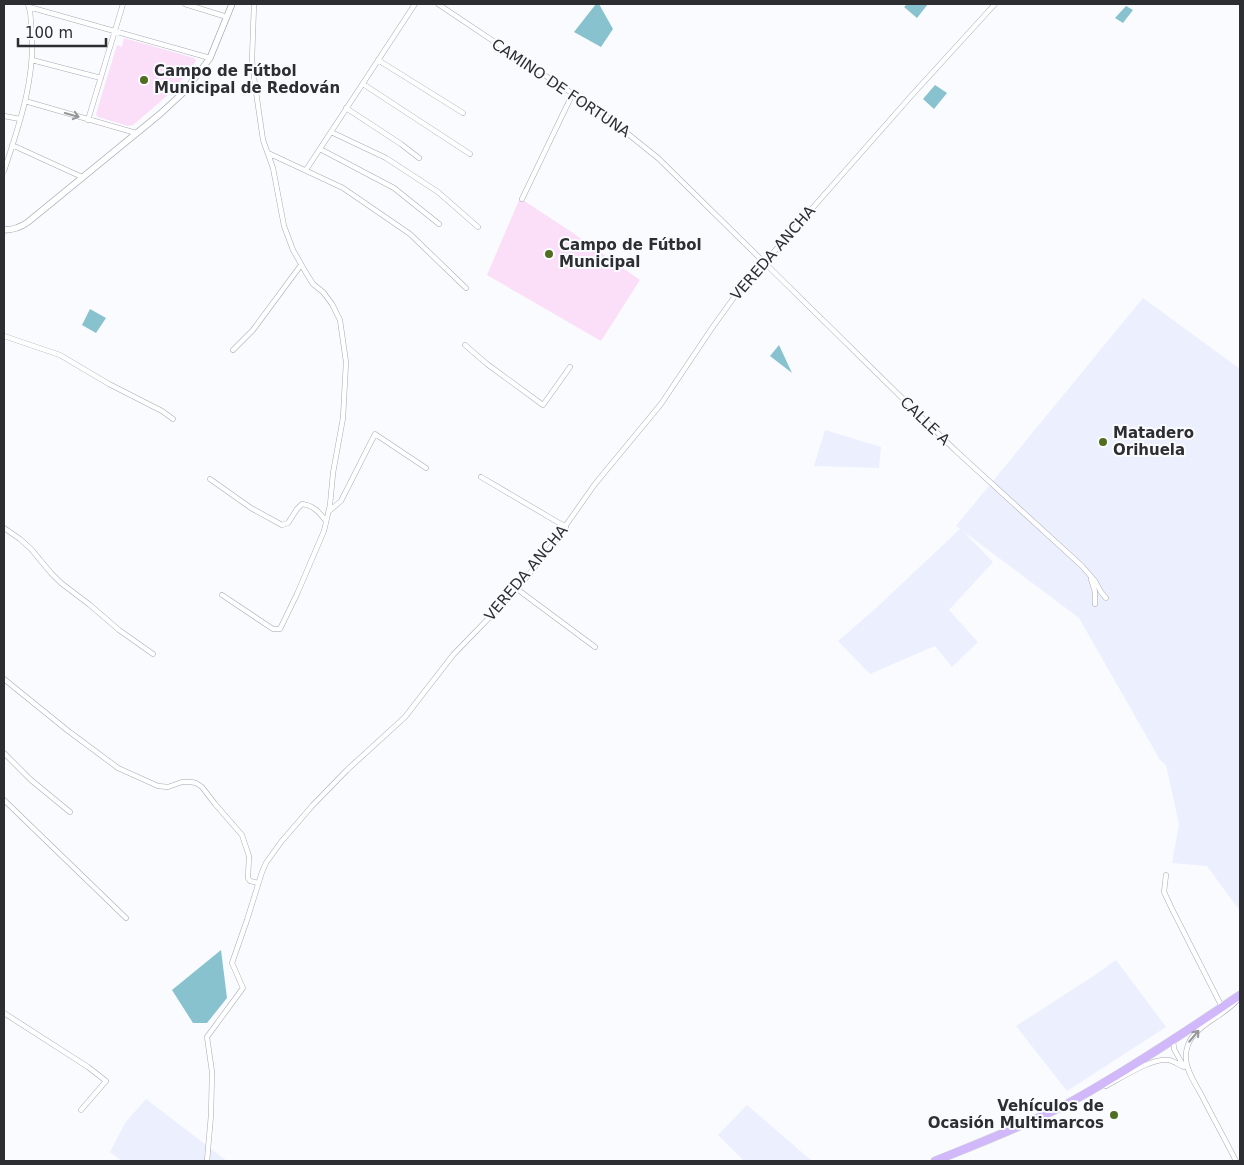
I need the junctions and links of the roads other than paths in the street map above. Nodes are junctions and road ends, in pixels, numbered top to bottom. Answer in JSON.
{"nodes":[{"id":1,"x":123,"y":4,"type":"edge"},
{"id":2,"x":185,"y":4,"type":"edge"},
{"id":3,"x":232,"y":4,"type":"edge"},
{"id":4,"x":254,"y":4,"type":"edge"},
{"id":5,"x":415,"y":4,"type":"edge"},
{"id":6,"x":438,"y":4,"type":"edge"},
{"id":7,"x":995,"y":4,"type":"edge"},
{"id":8,"x":29,"y":6,"type":"edge"},
{"id":9,"x":228,"y":17,"type":"junction"},
{"id":10,"x":115,"y":31,"type":"junction"},
{"id":11,"x":210,"y":58,"type":"junction"},
{"id":12,"x":32,"y":60,"type":"junction"},
{"id":13,"x":378,"y":60,"type":"junction"},
{"id":14,"x":101,"y":78,"type":"junction"},
{"id":15,"x":363,"y":84,"type":"junction"},
{"id":16,"x":573,"y":93,"type":"junction"},
{"id":17,"x":25,"y":101,"type":"junction"},
{"id":18,"x":346,"y":108,"type":"junction"},
{"id":19,"x":463,"y":112,"type":"dead end"},
{"id":20,"x":4,"y":116,"type":"edge"},
{"id":21,"x":20,"y":119,"type":"junction"},
{"id":22,"x":88,"y":120,"type":"junction"},
{"id":23,"x":331,"y":132,"type":"junction"},
{"id":24,"x":136,"y":133,"type":"junction"},
{"id":25,"x":12,"y":145,"type":"junction"},
{"id":26,"x":320,"y":149,"type":"junction"},
{"id":27,"x":268,"y":153,"type":"junction"},
{"id":28,"x":470,"y":154,"type":"dead end"},
{"id":29,"x":419,"y":158,"type":"dead end"},
{"id":30,"x":306,"y":170,"type":"junction"},
{"id":31,"x":4,"y":171,"type":"edge"},
{"id":32,"x":82,"y":177,"type":"junction"},
{"id":33,"x":522,"y":199,"type":"dead end"},
{"id":34,"x":439,"y":224,"type":"dead end"},
{"id":35,"x":478,"y":227,"type":"dead end"},
{"id":36,"x":4,"y":230,"type":"edge"},
{"id":37,"x":764,"y":263,"type":"junction"},
{"id":38,"x":301,"y":265,"type":"junction"},
{"id":39,"x":466,"y":288,"type":"dead end"},
{"id":40,"x":4,"y":336,"type":"edge"},
{"id":41,"x":465,"y":345,"type":"dead end"},
{"id":42,"x":232,"y":350,"type":"dead end"},
{"id":43,"x":570,"y":367,"type":"dead end"},
{"id":44,"x":173,"y":419,"type":"dead end"},
{"id":45,"x":426,"y":468,"type":"dead end"},
{"id":46,"x":481,"y":477,"type":"dead end"},
{"id":47,"x":210,"y":479,"type":"dead end"},
{"id":48,"x":328,"y":512,"type":"junction"},
{"id":49,"x":326,"y":521,"type":"junction"},
{"id":50,"x":566,"y":527,"type":"junction"},
{"id":51,"x":4,"y":528,"type":"edge"},
{"id":52,"x":1090,"y":575,"type":"junction"},
{"id":53,"x":517,"y":589,"type":"junction"},
{"id":54,"x":222,"y":595,"type":"dead end"},
{"id":55,"x":1106,"y":598,"type":"dead end"},
{"id":56,"x":1095,"y":604,"type":"dead end"},
{"id":57,"x":595,"y":647,"type":"dead end"},
{"id":58,"x":154,"y":654,"type":"dead end"},
{"id":59,"x":4,"y":679,"type":"edge"},
{"id":60,"x":4,"y":753,"type":"edge"},
{"id":61,"x":4,"y":800,"type":"edge"},
{"id":62,"x":70,"y":812,"type":"dead end"},
{"id":63,"x":1166,"y":875,"type":"dead end"},
{"id":64,"x":258,"y":883,"type":"junction"},
{"id":65,"x":126,"y":918,"type":"dead end"},
{"id":66,"x":1240,"y":996,"type":"edge"},
{"id":67,"x":1222,"y":1007,"type":"junction"},
{"id":68,"x":4,"y":1013,"type":"edge"},
{"id":69,"x":1173,"y":1040,"type":"junction"},
{"id":70,"x":1184,"y":1067,"type":"junction"},
{"id":71,"x":1194,"y":1081,"type":"junction"},
{"id":72,"x":1083,"y":1094,"type":"junction"},
{"id":73,"x":81,"y":1110,"type":"dead end"},
{"id":74,"x":207,"y":1161,"type":"edge"},
{"id":75,"x":935,"y":1161,"type":"edge"},
{"id":76,"x":1236,"y":1161,"type":"edge"}],
"edges":[{"from":1,"to":10,"type":"street"},
{"from":2,"to":9,"type":"street"},
{"from":3,"to":9,"type":"street"},
{"from":4,"to":27,"type":"street"},
{"from":5,"to":13,"type":"street"},
{"from":6,"to":16,"type":"street","name":"CAMINO DE FORTUNA"},
{"from":7,"to":37,"type":"street","name":"VEREDA ANCHA"},
{"from":8,"to":10,"type":"street"},
{"from":8,"to":12,"type":"street"},
{"from":9,"to":11,"type":"street"},
{"from":10,"to":11,"type":"street"},
{"from":10,"to":14,"type":"street"},
{"from":11,"to":24,"type":"street"},
{"from":12,"to":14,"type":"street"},
{"from":12,"to":17,"type":"street"},
{"from":13,"to":15,"type":"street"},
{"from":13,"to":19,"type":"street"},
{"from":14,"to":22,"type":"street"},
{"from":15,"to":18,"type":"street"},
{"from":15,"to":28,"type":"street"},
{"from":16,"to":33,"type":"street"},
{"from":16,"to":37,"type":"street","name":"CAMINO DE FORTUNA"},
{"from":17,"to":21,"type":"street"},
{"from":17,"to":22,"type":"street","one_way":true},
{"from":18,"to":23,"type":"street"},
{"from":18,"to":29,"type":"street"},
{"from":20,"to":21,"type":"street"},
{"from":21,"to":25,"type":"street"},
{"from":22,"to":24,"type":"street"},
{"from":23,"to":26,"type":"street"},
{"from":23,"to":35,"type":"street"},
{"from":24,"to":32,"type":"street"},
{"from":25,"to":31,"type":"street"},
{"from":25,"to":32,"type":"street"},
{"from":26,"to":30,"type":"street"},
{"from":26,"to":34,"type":"street"},
{"from":27,"to":30,"type":"street"},
{"from":27,"to":38,"type":"street"},
{"from":30,"to":39,"type":"street"},
{"from":32,"to":36,"type":"street"},
{"from":37,"to":50,"type":"street","name":"VEREDA ANCHA"},
{"from":37,"to":52,"type":"street","name":"CALLE A"},
{"from":38,"to":42,"type":"street"},
{"from":38,"to":48,"type":"street"},
{"from":40,"to":44,"type":"street"},
{"from":41,"to":43,"type":"street"},
{"from":45,"to":48,"type":"street"},
{"from":46,"to":50,"type":"street"},
{"from":47,"to":49,"type":"street"},
{"from":48,"to":49,"type":"street"},
{"from":49,"to":54,"type":"street"},
{"from":50,"to":53,"type":"street","name":"VEREDA ANCHA"},
{"from":51,"to":58,"type":"street"},
{"from":52,"to":55,"type":"street","name":"CALLE A"},
{"from":52,"to":56,"type":"street"},
{"from":53,"to":57,"type":"street"},
{"from":53,"to":64,"type":"street","name":"VEREDA ANCHA"},
{"from":59,"to":64,"type":"street"},
{"from":60,"to":62,"type":"street"},
{"from":61,"to":65,"type":"street"},
{"from":63,"to":67,"type":"street"},
{"from":64,"to":74,"type":"street","name":"VEREDA ANCHA"},
{"from":66,"to":67,"type":"highway"},
{"from":71,"to":66,"type":"street","one_way":true},
{"from":67,"to":69,"type":"highway"},
{"from":68,"to":73,"type":"street"},
{"from":69,"to":70,"type":"street"},
{"from":69,"to":72,"type":"highway"},
{"from":70,"to":71,"type":"street"},
{"from":70,"to":72,"type":"street"},
{"from":71,"to":76,"type":"street"},
{"from":72,"to":75,"type":"highway"}]}
